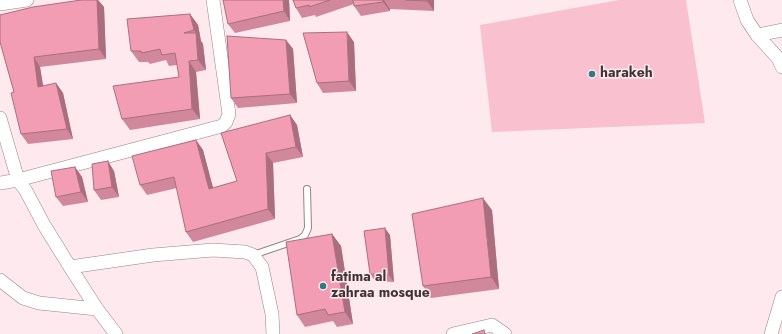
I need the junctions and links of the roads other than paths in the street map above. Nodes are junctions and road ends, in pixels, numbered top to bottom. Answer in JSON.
{"nodes":[{"id":1,"x":27,"y":0,"type":"edge"},
{"id":2,"x":213,"y":0,"type":"edge"},
{"id":3,"x":740,"y":0,"type":"edge"},
{"id":4,"x":0,"y":4,"type":"edge"},
{"id":5,"x":782,"y":30,"type":"edge"},
{"id":6,"x":757,"y":35,"type":"junction"},
{"id":7,"x":782,"y":67,"type":"edge"},
{"id":8,"x":0,"y":118,"type":"edge"},
{"id":9,"x":18,"y":180,"type":"junction"},
{"id":10,"x":0,"y":183,"type":"edge"},
{"id":11,"x":307,"y":189,"type":"dead end"},
{"id":12,"x":253,"y":255,"type":"junction"},
{"id":13,"x":70,"y":267,"type":"junction"},
{"id":14,"x":0,"y":280,"type":"edge"},
{"id":15,"x":782,"y":297,"type":"edge"},
{"id":16,"x":97,"y":309,"type":"junction"},
{"id":17,"x":776,"y":329,"type":"edge"},
{"id":18,"x":116,"y":334,"type":"edge"},
{"id":19,"x":273,"y":334,"type":"edge"},
{"id":20,"x":453,"y":334,"type":"edge"},
{"id":21,"x":505,"y":334,"type":"edge"}],
"edges":[{"from":1,"to":4,"type":"street"},
{"from":2,"to":9,"type":"street"},
{"from":3,"to":6,"type":"street"},
{"from":5,"to":6,"type":"street"},
{"from":6,"to":7,"type":"street"},
{"from":8,"to":9,"type":"street"},
{"from":9,"to":10,"type":"street"},
{"from":9,"to":13,"type":"street"},
{"from":11,"to":12,"type":"lane"},
{"from":12,"to":13,"type":"street"},
{"from":12,"to":19,"type":"street"},
{"from":13,"to":16,"type":"street"},
{"from":14,"to":16,"type":"street"},
{"from":15,"to":17,"type":"street"},
{"from":16,"to":18,"type":"street"},
{"from":20,"to":21,"type":"street"}]}
